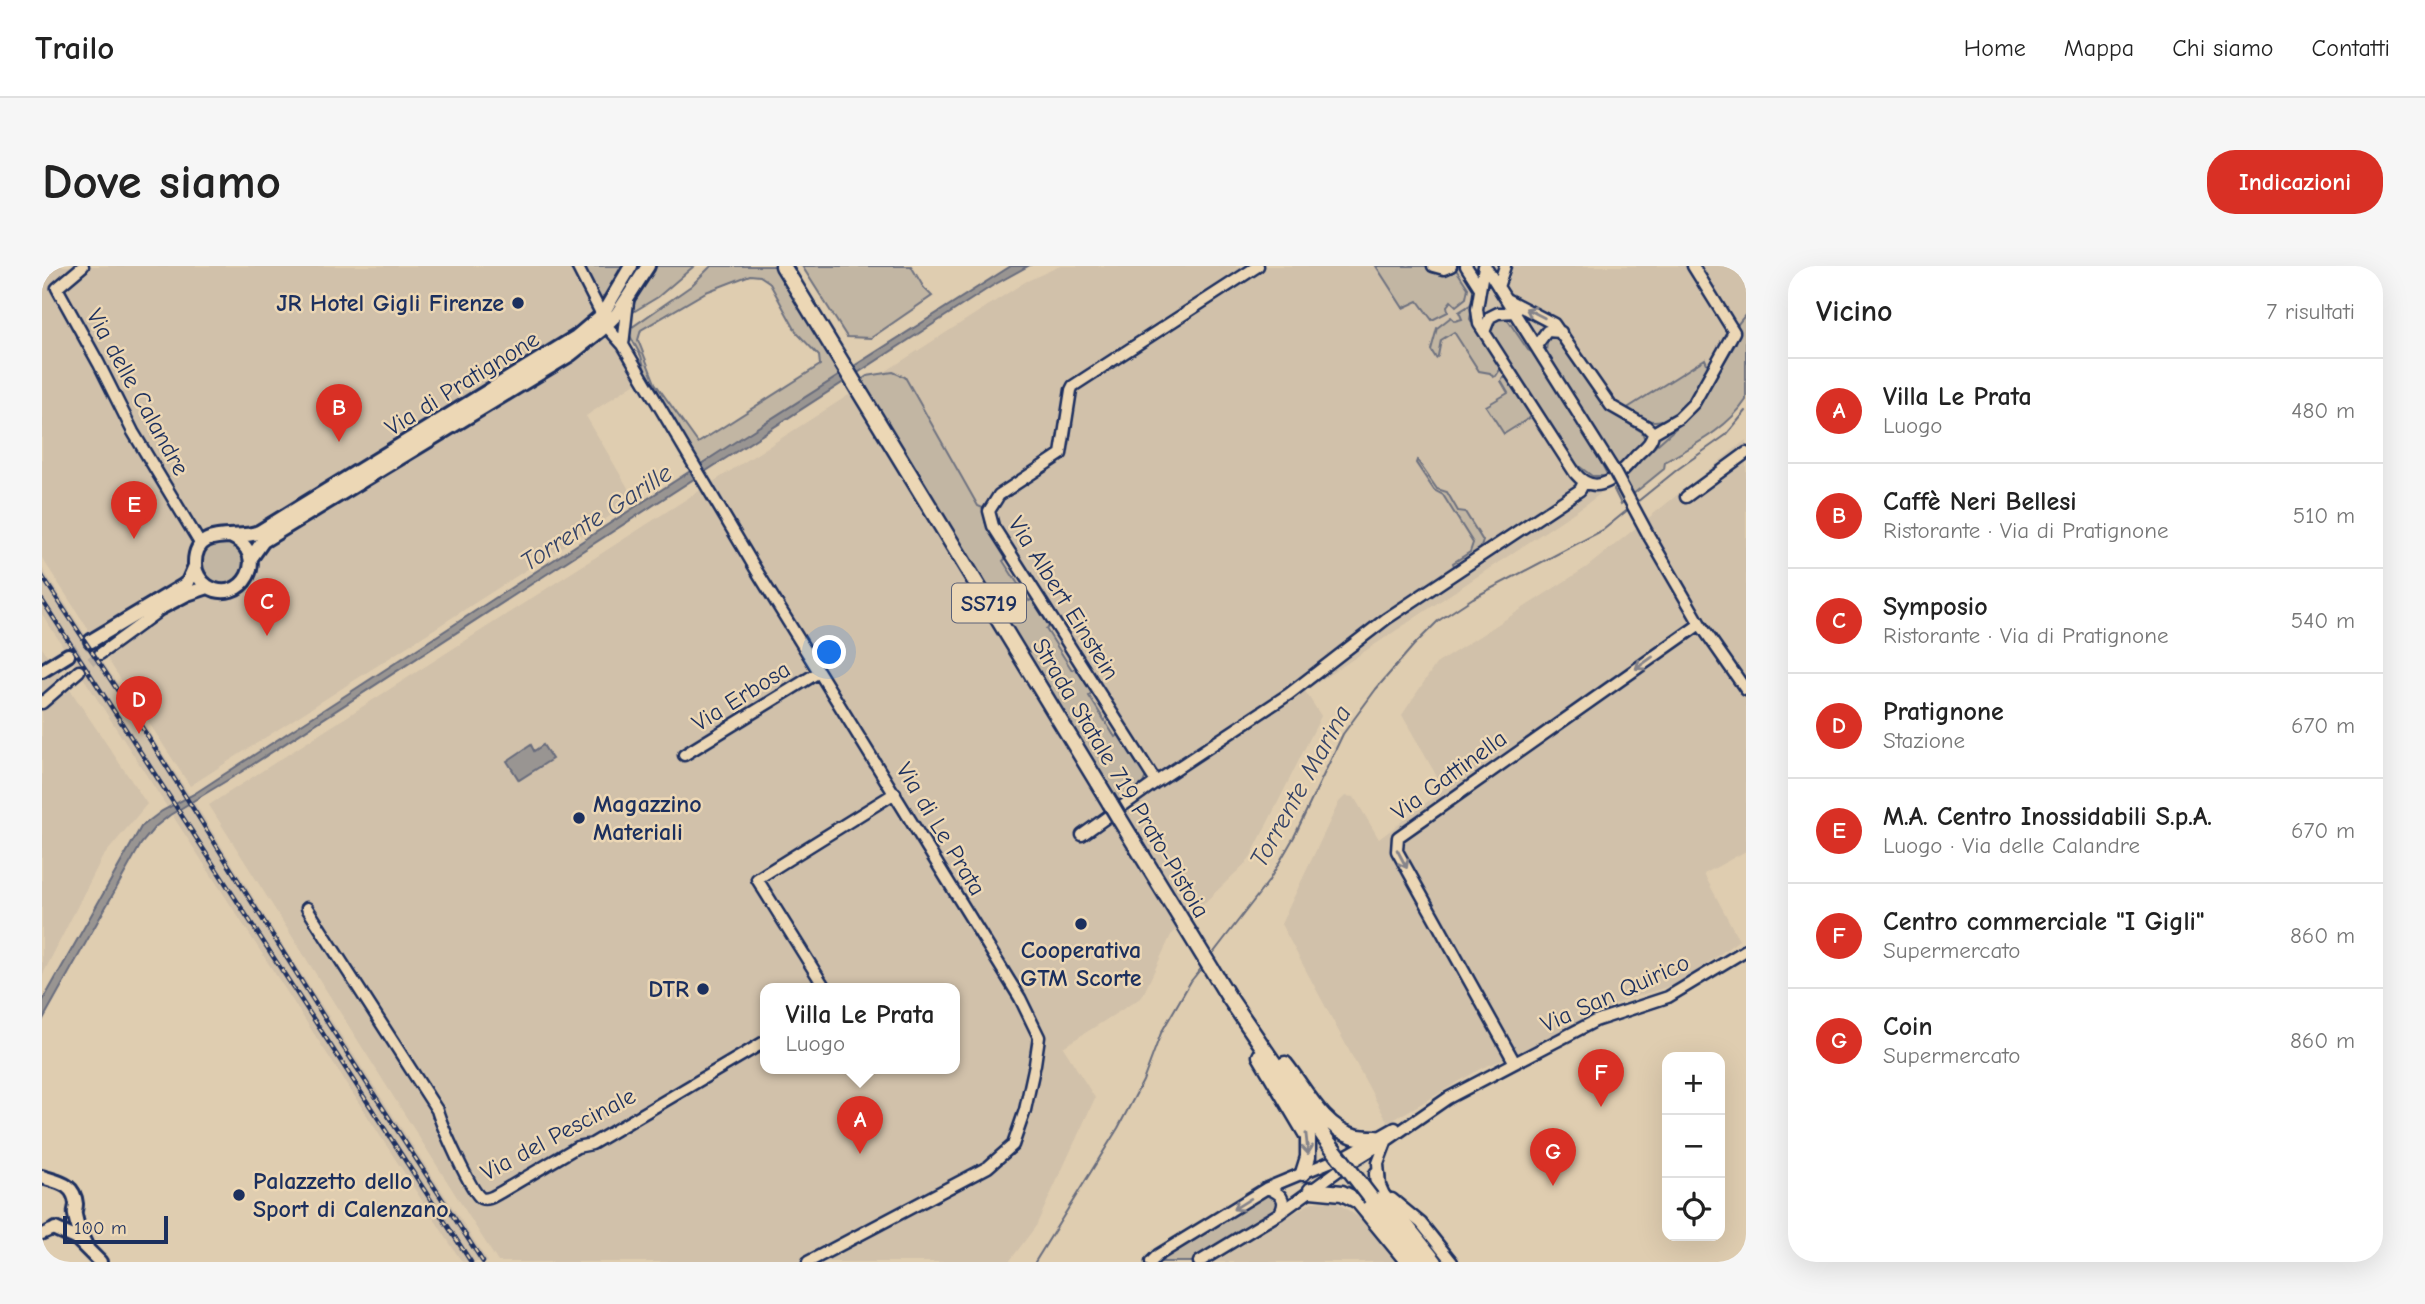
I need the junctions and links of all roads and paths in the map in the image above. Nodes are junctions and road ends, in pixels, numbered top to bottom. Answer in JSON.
{"nodes":[{"id":1,"x":83,"y":266,"type":"edge"},
{"id":2,"x":577,"y":266,"type":"edge"},
{"id":3,"x":631,"y":266,"type":"edge"},
{"id":4,"x":648,"y":266,"type":"edge"},
{"id":5,"x":783,"y":266,"type":"edge"},
{"id":6,"x":1258,"y":266,"type":"edge"},
{"id":7,"x":1433,"y":266,"type":"edge"},
{"id":8,"x":1451,"y":266,"type":"edge"},
{"id":9,"x":1466,"y":266,"type":"edge"},
{"id":10,"x":1484,"y":266,"type":"edge"},
{"id":11,"x":1693,"y":266,"type":"edge"},
{"id":12,"x":1501,"y":269,"type":"edge"},
{"id":13,"x":1498,"y":287,"type":"junction"},
{"id":14,"x":1480,"y":288,"type":"junction"},
{"id":15,"x":629,"y":295,"type":"junction"},
{"id":16,"x":1506,"y":299,"type":"junction"},
{"id":17,"x":1515,"y":312,"type":"junction"},
{"id":18,"x":604,"y":321,"type":"junction"},
{"id":19,"x":1484,"y":332,"type":"junction"},
{"id":20,"x":1561,"y":332,"type":"junction"},
{"id":21,"x":623,"y":345,"type":"junction"},
{"id":22,"x":1536,"y":346,"type":"junction"},
{"id":23,"x":1653,"y":433,"type":"junction"},
{"id":24,"x":1746,"y":453,"type":"edge"},
{"id":25,"x":1584,"y":482,"type":"junction"},
{"id":26,"x":1686,"y":497,"type":"dead end"},
{"id":27,"x":230,"y":536,"type":"junction"},
{"id":28,"x":201,"y":545,"type":"junction"},
{"id":29,"x":251,"y":558,"type":"junction"},
{"id":30,"x":195,"y":566,"type":"junction"},
{"id":31,"x":208,"y":587,"type":"junction"},
{"id":32,"x":164,"y":607,"type":"junction"},
{"id":33,"x":1700,"y":624,"type":"junction"},
{"id":34,"x":114,"y":628,"type":"junction"},
{"id":35,"x":91,"y":641,"type":"tunnel mouth"},
{"id":36,"x":100,"y":654,"type":"tunnel mouth"},
{"id":37,"x":68,"y":655,"type":"tunnel mouth"},
{"id":38,"x":42,"y":671,"type":"edge"},
{"id":39,"x":79,"y":671,"type":"tunnel mouth"},
{"id":40,"x":819,"y":672,"type":"junction"},
{"id":41,"x":1746,"y":690,"type":"edge"},
{"id":42,"x":42,"y":703,"type":"edge"},
{"id":43,"x":684,"y":755,"type":"dead end"},
{"id":44,"x":1156,"y":782,"type":"junction"},
{"id":45,"x":895,"y":793,"type":"junction"},
{"id":46,"x":1082,"y":835,"type":"dead end"},
{"id":47,"x":307,"y":908,"type":"dead end"},
{"id":48,"x":1746,"y":950,"type":"edge"},
{"id":49,"x":822,"y":983,"type":"edge"},
{"id":50,"x":1229,"y":997,"type":"junction"},
{"id":51,"x":760,"y":1044,"type":"edge"},
{"id":52,"x":1514,"y":1063,"type":"junction"},
{"id":53,"x":1381,"y":1140,"type":"junction"},
{"id":54,"x":1350,"y":1158,"type":"dead end"},
{"id":55,"x":1303,"y":1173,"type":"junction"},
{"id":56,"x":1377,"y":1174,"type":"junction"},
{"id":57,"x":44,"y":1179,"type":"edge"},
{"id":58,"x":1267,"y":1188,"type":"junction"},
{"id":59,"x":1311,"y":1190,"type":"junction"},
{"id":60,"x":74,"y":1213,"type":"junction"},
{"id":61,"x":1280,"y":1213,"type":"junction"},
{"id":62,"x":47,"y":1231,"type":"edge"},
{"id":63,"x":87,"y":1248,"type":"junction"},
{"id":64,"x":100,"y":1262,"type":"edge"},
{"id":65,"x":808,"y":1262,"type":"edge"},
{"id":66,"x":1152,"y":1262,"type":"edge"},
{"id":67,"x":1199,"y":1262,"type":"edge"},
{"id":68,"x":1408,"y":1262,"type":"edge"},
{"id":69,"x":1421,"y":1262,"type":"edge"},
{"id":70,"x":1435,"y":1262,"type":"edge"},
{"id":71,"x":1452,"y":1262,"type":"edge"}],
"edges":[{"from":1,"to":28,"type":"street","name":"Via delle Calandre"},
{"from":2,"to":18,"type":"street","name":"Via di Le Prata"},
{"from":3,"to":18,"type":"main road"},
{"from":4,"to":15,"type":"main road"},
{"from":5,"to":50,"type":"highway","name":"Strada Statale 719 Prato-Pistoia","number":"SS719","bridge":true},
{"from":6,"to":44,"type":"street","name":"Via Albert Einstein"},
{"from":7,"to":8,"type":"street"},
{"from":9,"to":14,"type":"street"},
{"from":10,"to":13,"type":"street"},
{"from":10,"to":14,"type":"street"},
{"from":11,"to":23,"type":"street"},
{"from":12,"to":13,"type":"street"},
{"from":13,"to":16,"type":"street"},
{"from":14,"to":19,"type":"street"},
{"from":15,"to":18,"type":"main road"},
{"from":15,"to":21,"type":"street"},
{"from":16,"to":17,"type":"street"},
{"from":20,"to":16,"type":"street","one_way":true},
{"from":17,"to":19,"type":"street"},
{"from":17,"to":22,"type":"street"},
{"from":18,"to":21,"type":"street","name":"Via di Le Prata"},
{"from":18,"to":27,"type":"main road","name":"Via di Pratignone"},
{"from":18,"to":29,"type":"main road","name":"Via di Pratignone"},
{"from":19,"to":25,"type":"street"},
{"from":20,"to":22,"type":"street"},
{"from":20,"to":23,"type":"street"},
{"from":21,"to":40,"type":"street","name":"Via di Le Prata"},
{"from":22,"to":33,"type":"street","bridge":true},
{"from":23,"to":25,"type":"street"},
{"from":24,"to":26,"type":"street"},
{"from":25,"to":44,"type":"street"},
{"from":27,"to":28,"type":"main road","name":"Via di Pratignone"},
{"from":27,"to":29,"type":"main road"},
{"from":28,"to":30,"type":"main road"},
{"from":29,"to":31,"type":"main road","name":"Via di Pratignone"},
{"from":30,"to":31,"type":"main road"},
{"from":30,"to":34,"type":"main road"},
{"from":31,"to":32,"type":"main road","name":"Via di Pratignone"},
{"from":32,"to":34,"type":"main road"},
{"from":32,"to":36,"type":"street","name":"Via di Pratignone"},
{"from":33,"to":41,"type":"street"},
{"from":33,"to":52,"type":"street","name":"Via Gattinella","one_way":true},
{"from":34,"to":35,"type":"main road"},
{"from":37,"to":38,"type":"main road"},
{"from":39,"to":42,"type":"street"},
{"from":40,"to":43,"type":"street","name":"Via Erbosa"},
{"from":40,"to":45,"type":"street","name":"Via di Le Prata"},
{"from":44,"to":46,"type":"street"},
{"from":45,"to":49,"type":"street"},
{"from":45,"to":65,"type":"street","name":"Via di Le Prata"},
{"from":47,"to":51,"type":"street","name":"Via del Pescinale"},
{"from":48,"to":52,"type":"street","name":"Via San Quirico"},
{"from":50,"to":53,"type":"highway"},
{"from":50,"to":55,"type":"highway","one_way":true},
{"from":50,"to":69,"type":"highway","name":"Strada Statale 719 Prato-Pistoia","number":"SS719","bridge":true},
{"from":52,"to":53,"type":"street","name":"Via San Quirico"},
{"from":53,"to":54,"type":"street","name":"Via San Quirico"},
{"from":53,"to":56,"type":"street"},
{"from":55,"to":58,"type":"street"},
{"from":55,"to":59,"type":"street"},
{"from":56,"to":70,"type":"highway"},
{"from":56,"to":71,"type":"street"},
{"from":57,"to":60,"type":"main road"},
{"from":58,"to":61,"type":"street"},
{"from":58,"to":66,"type":"street","one_way":true},
{"from":59,"to":61,"type":"street"},
{"from":59,"to":68,"type":"highway"},
{"from":60,"to":62,"type":"main road"},
{"from":60,"to":63,"type":"main road"},
{"from":61,"to":67,"type":"street"},
{"from":62,"to":63,"type":"main road"},
{"from":63,"to":64,"type":"main road"}]}
